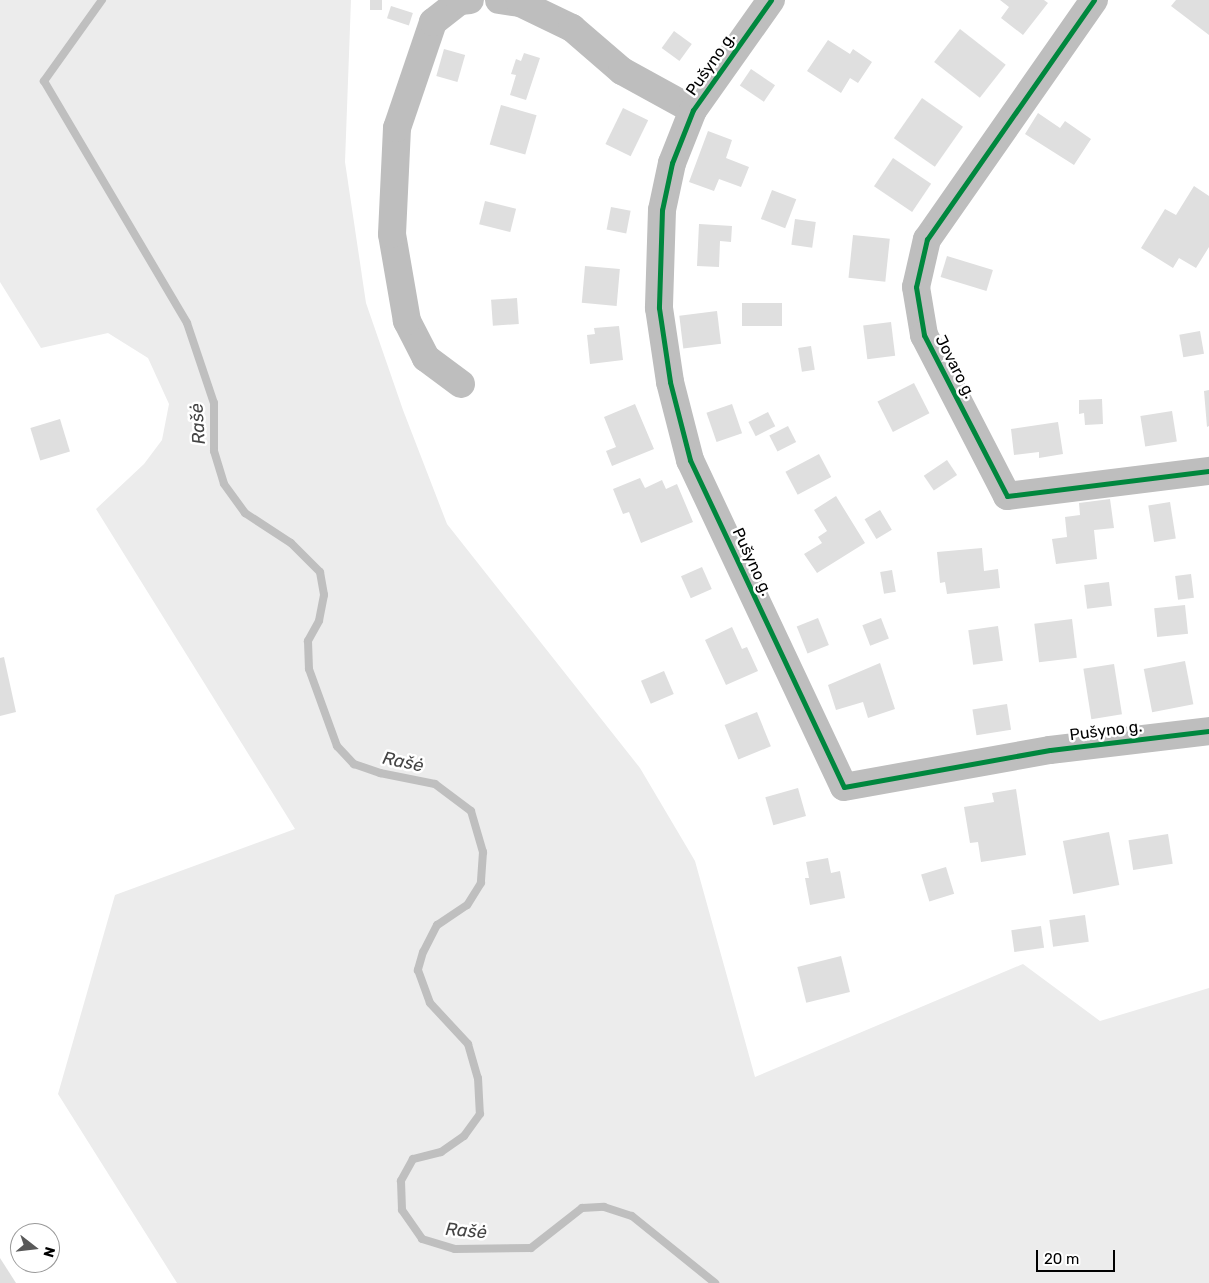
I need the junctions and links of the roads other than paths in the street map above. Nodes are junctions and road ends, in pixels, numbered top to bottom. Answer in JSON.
{"nodes":[{"id":1,"x":470,"y":0,"type":"edge"},
{"id":2,"x":499,"y":0,"type":"edge"},
{"id":3,"x":771,"y":0,"type":"edge"},
{"id":4,"x":1094,"y":0,"type":"edge"},
{"id":5,"x":693,"y":110,"type":"junction"},
{"id":6,"x":461,"y":384,"type":"dead end"},
{"id":7,"x":1209,"y":471,"type":"edge"},
{"id":8,"x":1209,"y":731,"type":"edge"}],
"edges":[{"from":1,"to":6,"type":"street"},
{"from":2,"to":5,"type":"street"},
{"from":3,"to":5,"type":"street","name":"Pušyno g."},
{"from":4,"to":7,"type":"street","name":"Jovaro g."},
{"from":5,"to":8,"type":"street","name":"Pušyno g."}]}
